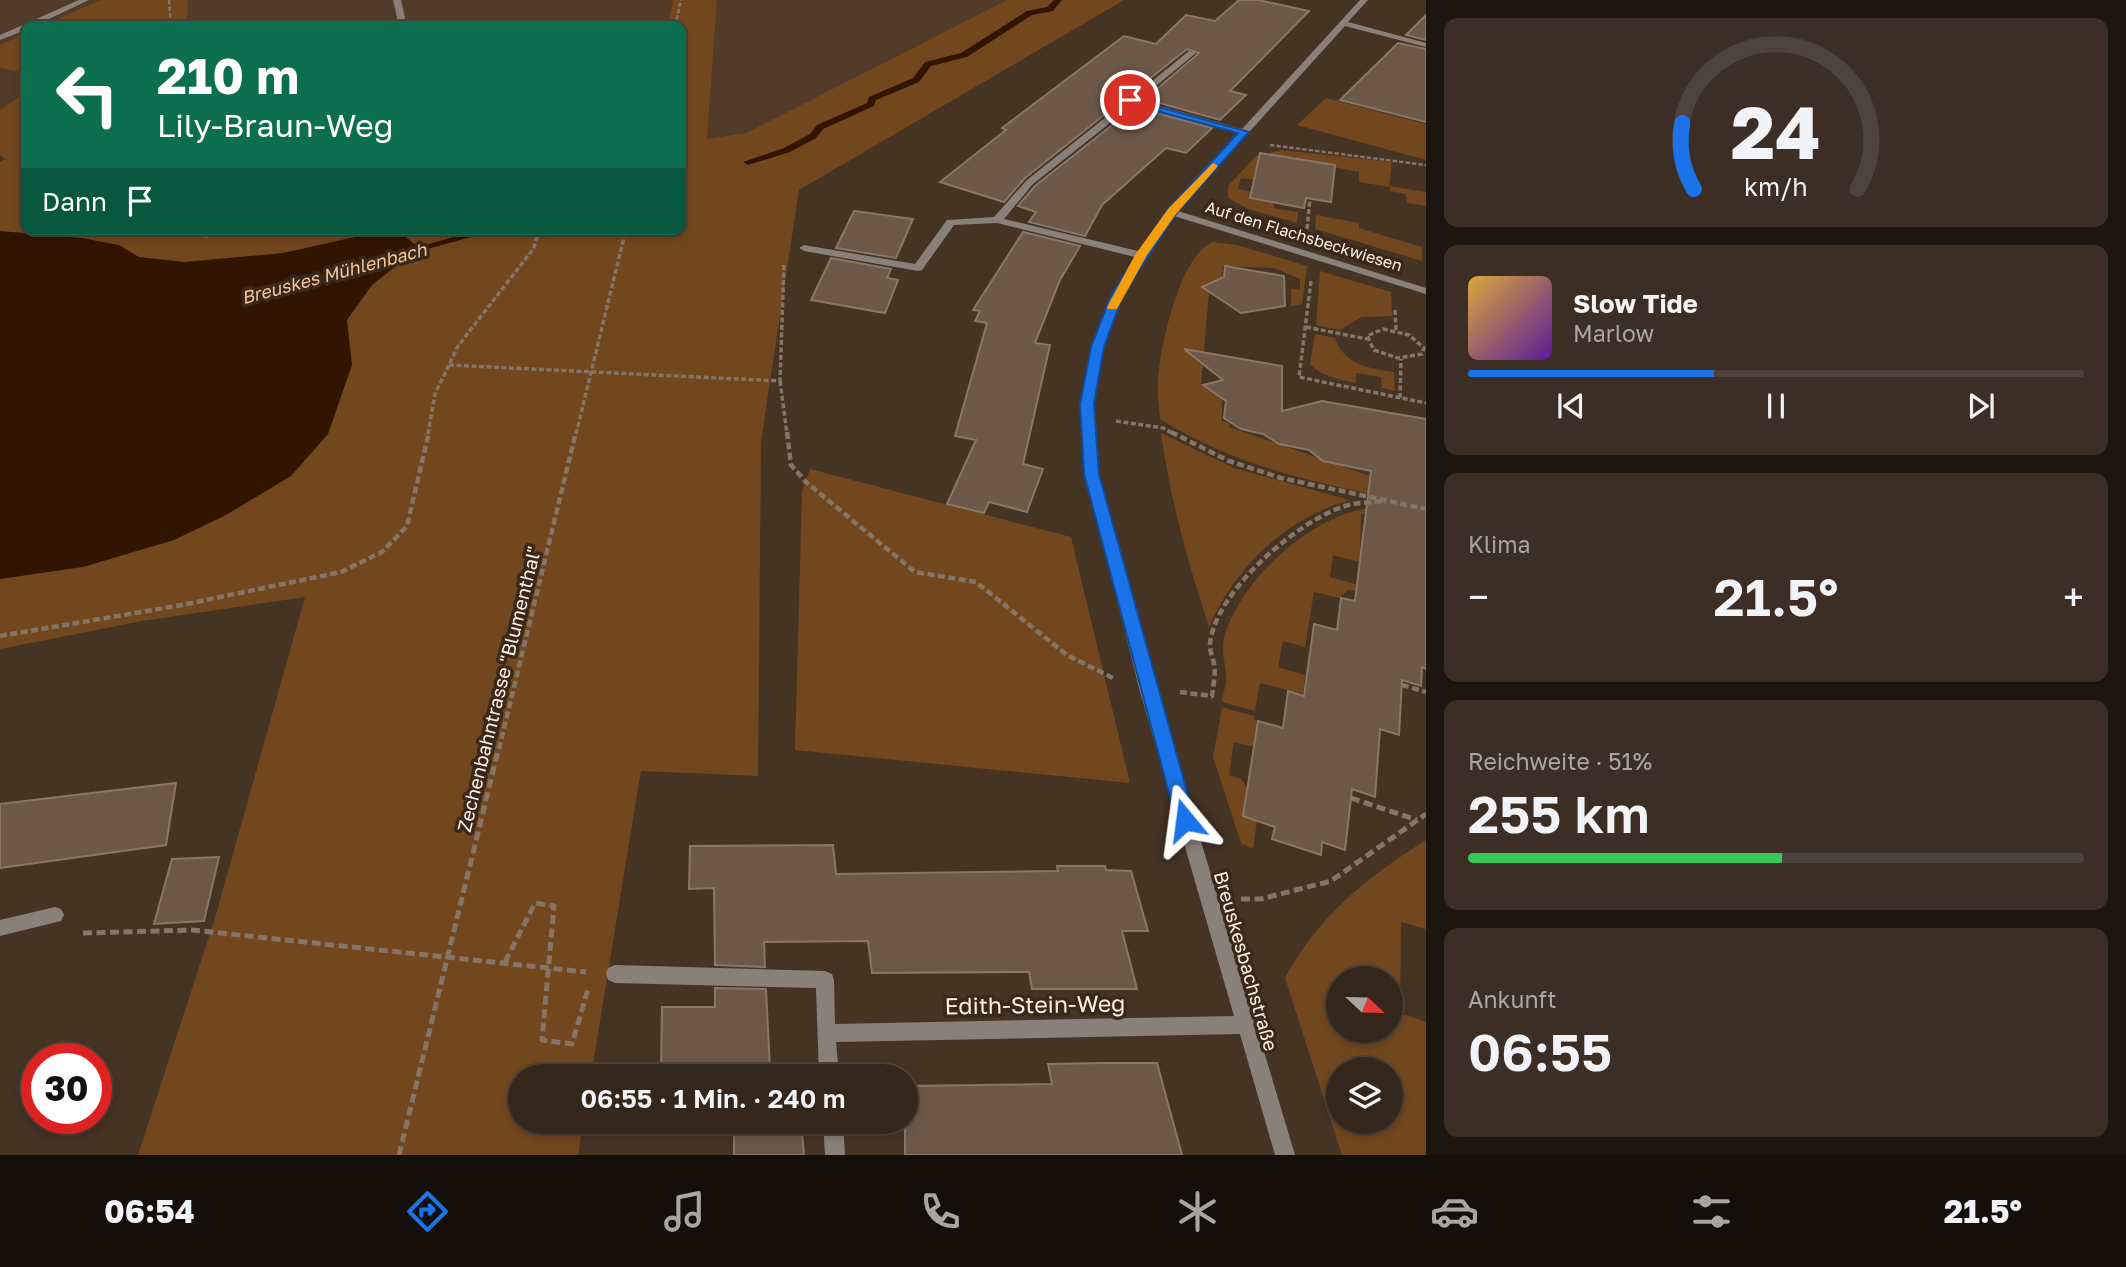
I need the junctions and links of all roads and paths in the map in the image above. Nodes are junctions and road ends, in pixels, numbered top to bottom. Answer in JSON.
{"nodes":[{"id":1,"x":85,"y":0,"type":"edge"},
{"id":2,"x":169,"y":0,"type":"edge"},
{"id":3,"x":397,"y":0,"type":"edge"},
{"id":4,"x":681,"y":0,"type":"edge"},
{"id":5,"x":1364,"y":0,"type":"edge"},
{"id":6,"x":40,"y":21,"type":"edge"},
{"id":7,"x":171,"y":21,"type":"edge"},
{"id":8,"x":402,"y":21,"type":"edge"},
{"id":9,"x":676,"y":21,"type":"edge"},
{"id":10,"x":1342,"y":23,"type":"junction"},
{"id":11,"x":21,"y":29,"type":"edge"},
{"id":12,"x":0,"y":38,"type":"edge"},
{"id":13,"x":1426,"y":45,"type":"edge"},
{"id":14,"x":1192,"y":53,"type":"dead end"},
{"id":15,"x":1130,"y":100,"type":"junction"},
{"id":16,"x":1239,"y":137,"type":"junction"},
{"id":17,"x":1426,"y":165,"type":"edge"},
{"id":18,"x":1310,"y":198,"type":"dead end"},
{"id":19,"x":1172,"y":212,"type":"junction"},
{"id":20,"x":997,"y":220,"type":"junction"},
{"id":21,"x":1307,"y":230,"type":"dead end"},
{"id":22,"x":186,"y":235,"type":"edge"},
{"id":23,"x":222,"y":235,"type":"edge"},
{"id":24,"x":537,"y":235,"type":"edge"},
{"id":25,"x":625,"y":235,"type":"edge"},
{"id":26,"x":804,"y":248,"type":"joint"},
{"id":27,"x":1141,"y":255,"type":"junction"},
{"id":28,"x":1315,"y":256,"type":"junction"},
{"id":29,"x":1426,"y":291,"type":"edge"},
{"id":30,"x":1306,"y":327,"type":"junction"},
{"id":31,"x":1367,"y":338,"type":"junction"},
{"id":32,"x":1425,"y":348,"type":"edge"},
{"id":33,"x":1401,"y":359,"type":"junction"},
{"id":34,"x":449,"y":365,"type":"junction"},
{"id":35,"x":592,"y":371,"type":"junction"},
{"id":36,"x":780,"y":381,"type":"junction"},
{"id":37,"x":1400,"y":397,"type":"junction"},
{"id":38,"x":1426,"y":403,"type":"edge"},
{"id":39,"x":1088,"y":418,"type":"junction"},
{"id":40,"x":1382,"y":501,"type":"junction"},
{"id":41,"x":1426,"y":509,"type":"edge"},
{"id":42,"x":0,"y":636,"type":"edge"},
{"id":43,"x":1402,"y":685,"type":"dead end"},
{"id":44,"x":1147,"y":688,"type":"junction"},
{"id":45,"x":1426,"y":692,"type":"edge"},
{"id":46,"x":1351,"y":798,"type":"dead end"},
{"id":47,"x":1426,"y":814,"type":"edge"},
{"id":48,"x":1417,"y":820,"type":"junction"},
{"id":49,"x":1208,"y":900,"type":"junction"},
{"id":50,"x":55,"y":915,"type":"joint"},
{"id":51,"x":0,"y":928,"type":"edge"},
{"id":52,"x":447,"y":957,"type":"junction"},
{"id":53,"x":505,"y":962,"type":"junction"},
{"id":54,"x":549,"y":968,"type":"junction"},
{"id":55,"x":576,"y":971,"type":"dead end"},
{"id":56,"x":593,"y":972,"type":"dead end"},
{"id":57,"x":615,"y":974,"type":"dead end"},
{"id":58,"x":1244,"y":1026,"type":"junction"},
{"id":59,"x":826,"y":1033,"type":"junction"},
{"id":60,"x":828,"y":1064,"type":"edge"},
{"id":61,"x":833,"y":1134,"type":"edge"},
{"id":62,"x":400,"y":1155,"type":"edge"},
{"id":63,"x":835,"y":1155,"type":"edge"},
{"id":64,"x":1285,"y":1155,"type":"edge"}],
"edges":[{"from":1,"to":6,"type":"street"},
{"from":2,"to":7,"type":"path"},
{"from":3,"to":8,"type":"street"},
{"from":4,"to":9,"type":"path"},
{"from":5,"to":10,"type":"street","name":"Breuskesbachstraße"},
{"from":10,"to":13,"type":"street"},
{"from":10,"to":16,"type":"street","name":"Breuskesbachstraße"},
{"from":11,"to":12,"type":"street"},
{"from":14,"to":15,"type":"street"},
{"from":15,"to":16,"type":"street"},
{"from":15,"to":20,"type":"street"},
{"from":16,"to":17,"type":"path"},
{"from":16,"to":19,"type":"street","name":"Breuskesbachstraße"},
{"from":18,"to":21,"type":"path"},
{"from":19,"to":27,"type":"street","name":"Breuskesbachstraße"},
{"from":19,"to":28,"type":"street","name":"Auf den Flachsbeckwiesen"},
{"from":20,"to":26,"type":"street"},
{"from":20,"to":27,"type":"street"},
{"from":22,"to":23,"type":"path"},
{"from":24,"to":34,"type":"path"},
{"from":25,"to":35,"type":"path","name":"Zechenbahntrasse \"Blumenthal\""},
{"from":26,"to":36,"type":"path"},
{"from":27,"to":39,"type":"street","name":"Breuskesbachstraße"},
{"from":28,"to":29,"type":"street","name":"Auf den Flachsbeckwiesen"},
{"from":28,"to":30,"type":"path"},
{"from":30,"to":31,"type":"path"},
{"from":30,"to":37,"type":"path"},
{"from":31,"to":32,"type":"path"},
{"from":31,"to":33,"type":"path"},
{"from":32,"to":33,"type":"path"},
{"from":33,"to":37,"type":"path"},
{"from":34,"to":35,"type":"path"},
{"from":34,"to":42,"type":"path"},
{"from":35,"to":36,"type":"path"},
{"from":35,"to":52,"type":"path","name":"Zechenbahntrasse \"Blumenthal\""},
{"from":36,"to":44,"type":"path"},
{"from":37,"to":38,"type":"path"},
{"from":39,"to":40,"type":"path"},
{"from":39,"to":44,"type":"street","name":"Breuskesbachstraße"},
{"from":40,"to":41,"type":"path"},
{"from":40,"to":44,"type":"path"},
{"from":43,"to":45,"type":"path"},
{"from":44,"to":49,"type":"street","name":"Breuskesbachstraße"},
{"from":46,"to":48,"type":"path"},
{"from":47,"to":48,"type":"path"},
{"from":48,"to":49,"type":"path"},
{"from":49,"to":58,"type":"street","name":"Breuskesbachstraße"},
{"from":50,"to":51,"type":"street"},
{"from":50,"to":52,"type":"path"},
{"from":52,"to":53,"type":"path"},
{"from":52,"to":62,"type":"path","name":"Zechenbahntrasse \"Blumenthal\""},
{"from":53,"to":54,"type":"path"},
{"from":53,"to":54,"type":"path"},
{"from":54,"to":55,"type":"path"},
{"from":54,"to":56,"type":"path"},
{"from":57,"to":59,"type":"street"},
{"from":58,"to":59,"type":"street","name":"Edith-Stein-Weg"},
{"from":58,"to":64,"type":"street","name":"Breuskesbachstraße"},
{"from":59,"to":60,"type":"street"},
{"from":61,"to":63,"type":"street"}]}
